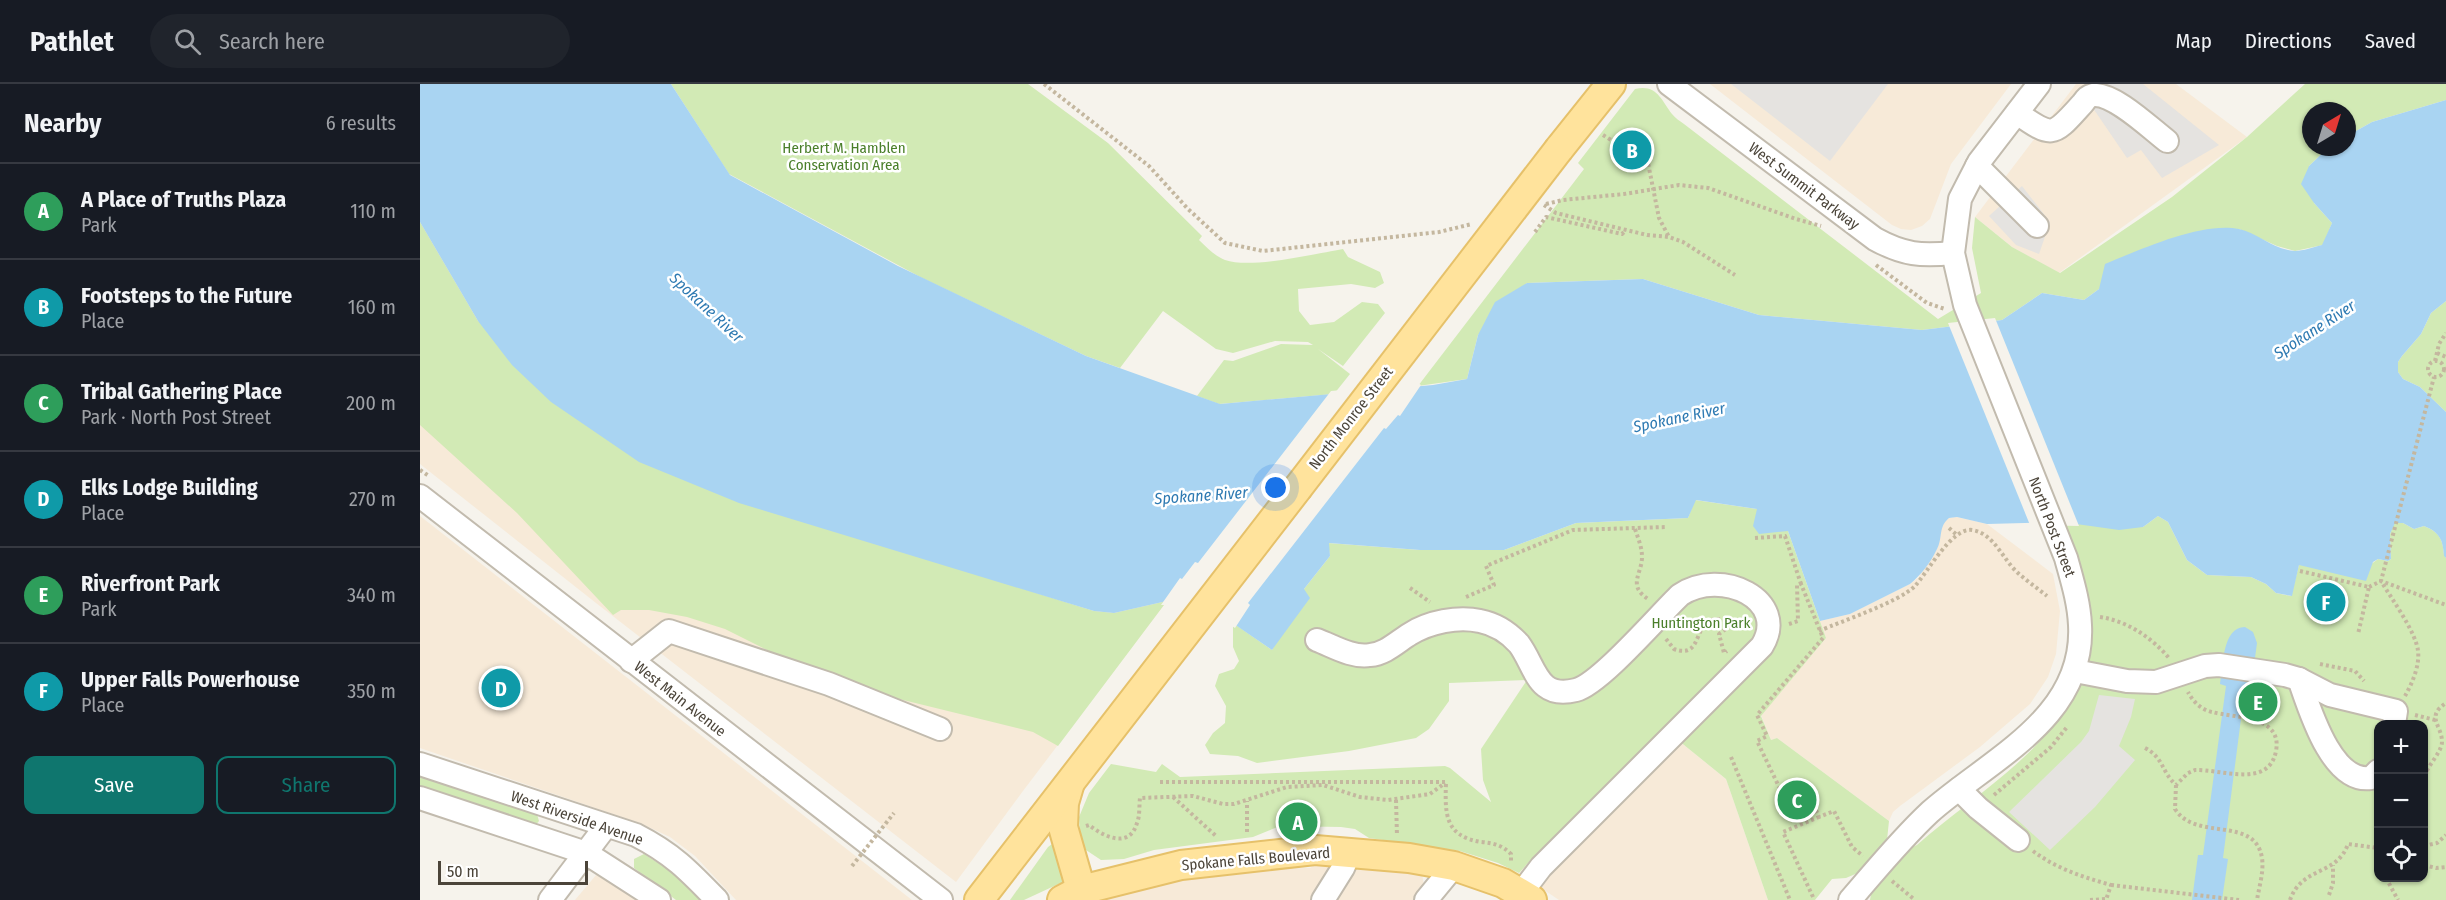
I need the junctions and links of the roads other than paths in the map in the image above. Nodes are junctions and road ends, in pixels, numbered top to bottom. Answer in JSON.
{"nodes":[{"id":1,"x":1611,"y":84,"type":"edge"},
{"id":2,"x":1669,"y":84,"type":"edge"},
{"id":3,"x":2039,"y":84,"type":"edge"},
{"id":4,"x":2017,"y":113,"type":"junction"},
{"id":5,"x":2167,"y":141,"type":"dead end"},
{"id":6,"x":1977,"y":166,"type":"junction"},
{"id":7,"x":2037,"y":226,"type":"dead end"},
{"id":8,"x":1953,"y":253,"type":"junction"},
{"id":9,"x":420,"y":496,"type":"edge"},
{"id":10,"x":1317,"y":640,"type":"dead end"},
{"id":11,"x":631,"y":661,"type":"junction"},
{"id":12,"x":2075,"y":671,"type":"junction"},
{"id":13,"x":2299,"y":679,"type":"junction"},
{"id":14,"x":2395,"y":718,"type":"edge"},
{"id":15,"x":940,"y":729,"type":"dead end"},
{"id":16,"x":420,"y":764,"type":"edge"},
{"id":17,"x":2376,"y":774,"type":"edge"},
{"id":18,"x":1070,"y":781,"type":"junction"},
{"id":19,"x":1959,"y":789,"type":"junction"},
{"id":20,"x":420,"y":798,"type":"edge"},
{"id":21,"x":606,"y":826,"type":"junction"},
{"id":22,"x":2018,"y":840,"type":"road end"},
{"id":23,"x":1350,"y":852,"type":"junction"},
{"id":24,"x":586,"y":853,"type":"junction"},
{"id":25,"x":1454,"y":866,"type":"junction"},
{"id":26,"x":1527,"y":896,"type":"edge"},
{"id":27,"x":1076,"y":897,"type":"edge"},
{"id":28,"x":550,"y":900,"type":"edge"},
{"id":29,"x":659,"y":900,"type":"edge"},
{"id":30,"x":717,"y":900,"type":"edge"},
{"id":31,"x":941,"y":900,"type":"edge"},
{"id":32,"x":979,"y":900,"type":"edge"},
{"id":33,"x":1323,"y":900,"type":"edge"},
{"id":34,"x":1426,"y":900,"type":"edge"},
{"id":35,"x":1850,"y":900,"type":"edge"}],
"edges":[{"from":1,"to":18,"type":"main road","name":"North Monroe Street","bridge":true},
{"from":2,"to":8,"type":"street","name":"West Summit Parkway"},
{"from":3,"to":4,"type":"street","name":"North Post Street"},
{"from":4,"to":5,"type":"street"},
{"from":4,"to":6,"type":"street","name":"North Post Street"},
{"from":6,"to":7,"type":"street"},
{"from":6,"to":8,"type":"street","name":"North Post Street"},
{"from":8,"to":12,"type":"street","name":"North Post Street"},
{"from":9,"to":11,"type":"street","name":"West Main Avenue"},
{"from":10,"to":26,"type":"street"},
{"from":11,"to":15,"type":"street"},
{"from":11,"to":31,"type":"street","name":"West Main Avenue"},
{"from":12,"to":13,"type":"street"},
{"from":12,"to":19,"type":"street","name":"North Post Street"},
{"from":13,"to":14,"type":"street"},
{"from":13,"to":17,"type":"street"},
{"from":16,"to":21,"type":"street","name":"West Riverside Avenue"},
{"from":18,"to":27,"type":"main road","name":"North Monroe Street"},
{"from":18,"to":32,"type":"main road","name":"North Monroe Street"},
{"from":19,"to":22,"type":"street"},
{"from":19,"to":35,"type":"street","name":"North Post Street"},
{"from":20,"to":24,"type":"street","name":"West Riverside Avenue"},
{"from":21,"to":24,"type":"street"},
{"from":21,"to":30,"type":"street","name":"West Riverside Avenue"},
{"from":23,"to":25,"type":"main road","name":"Spokane Falls Boulevard"},
{"from":23,"to":27,"type":"main road","name":"Spokane Falls Boulevard"},
{"from":23,"to":33,"type":"street"},
{"from":24,"to":28,"type":"street"},
{"from":24,"to":29,"type":"street","name":"West Riverside Avenue"},
{"from":25,"to":26,"type":"main road","name":"Spokane Falls Boulevard"},
{"from":25,"to":34,"type":"street"}]}
